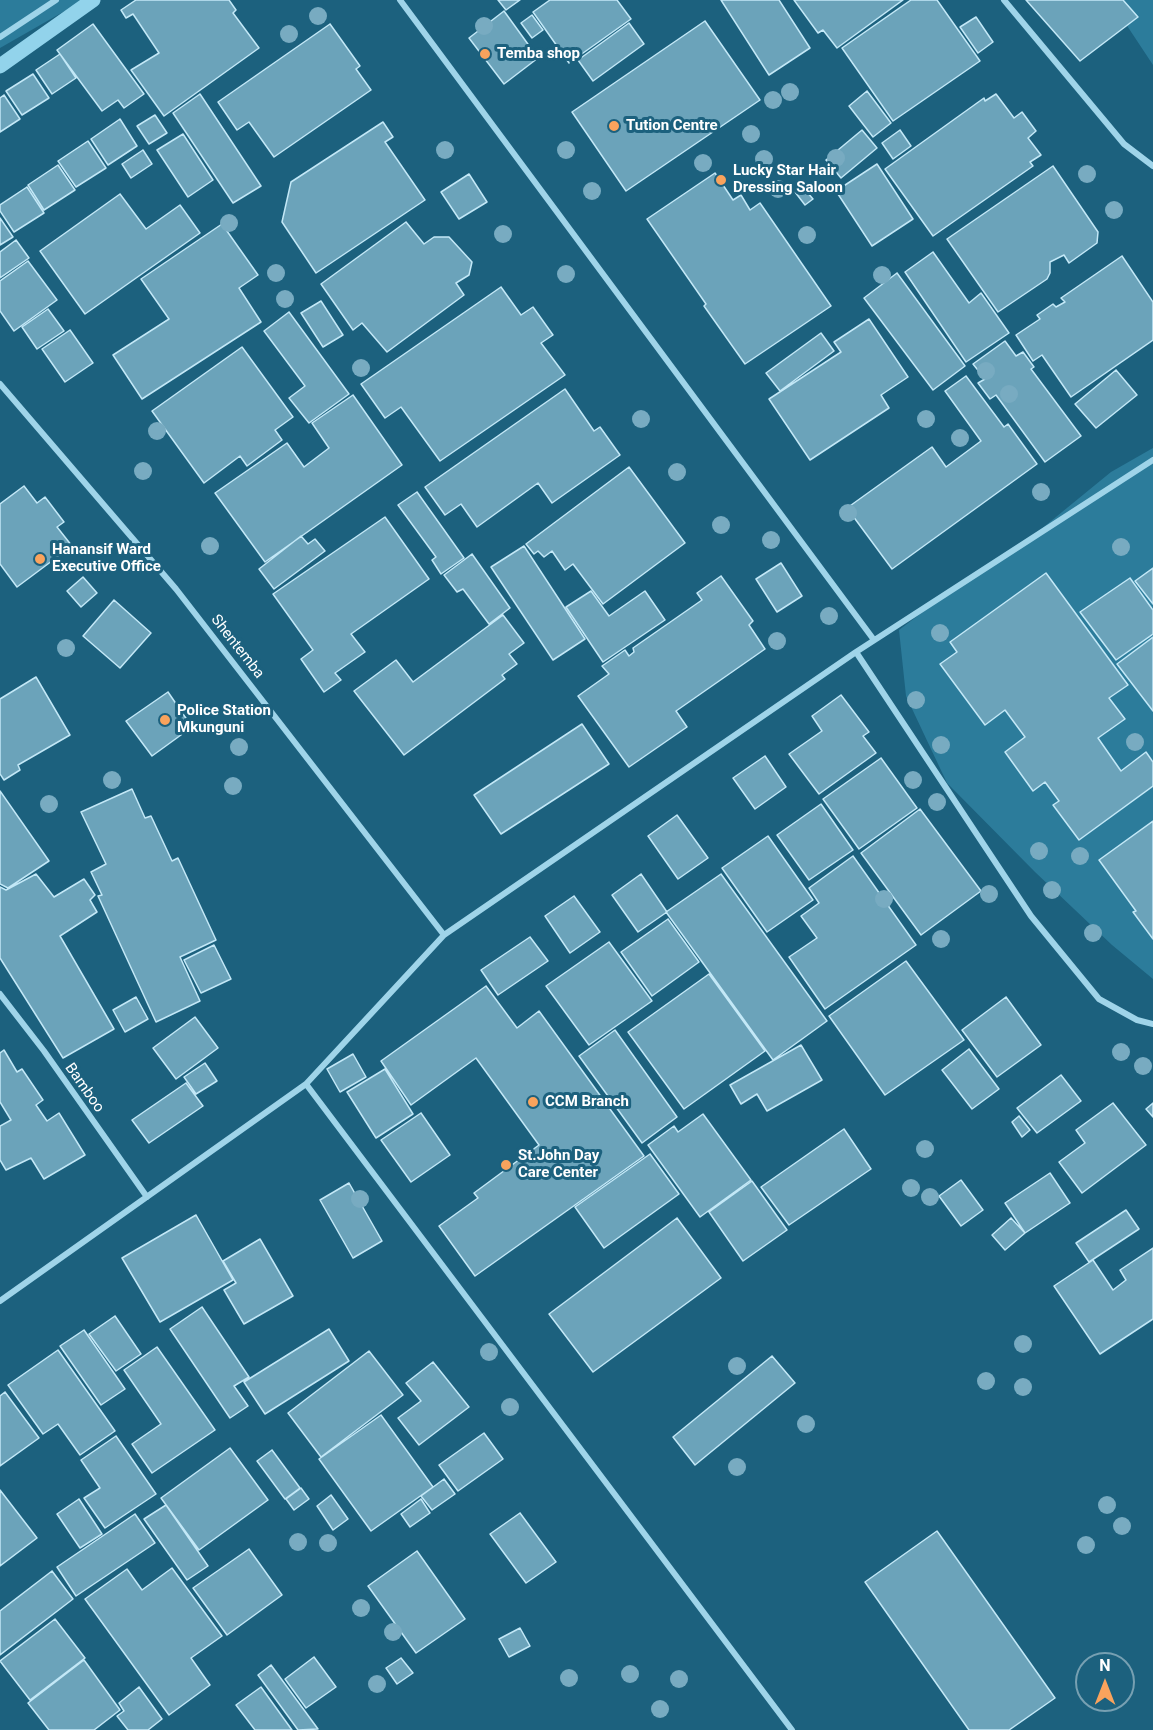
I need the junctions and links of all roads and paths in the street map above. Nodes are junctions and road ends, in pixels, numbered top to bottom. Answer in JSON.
{"nodes":[{"id":1,"x":56,"y":0,"type":"edge"},
{"id":2,"x":400,"y":0,"type":"edge"},
{"id":3,"x":1004,"y":0,"type":"edge"},
{"id":4,"x":0,"y":37,"type":"edge"},
{"id":5,"x":1153,"y":166,"type":"edge"},
{"id":6,"x":0,"y":384,"type":"edge"},
{"id":7,"x":1153,"y":460,"type":"edge"},
{"id":8,"x":874,"y":640,"type":"junction"},
{"id":9,"x":856,"y":652,"type":"junction"},
{"id":10,"x":444,"y":935,"type":"junction"},
{"id":11,"x":0,"y":994,"type":"edge"},
{"id":12,"x":1153,"y":1024,"type":"edge"},
{"id":13,"x":306,"y":1084,"type":"junction"},
{"id":14,"x":147,"y":1197,"type":"junction"},
{"id":15,"x":0,"y":1301,"type":"edge"},
{"id":16,"x":792,"y":1730,"type":"edge"}],
"edges":[{"from":1,"to":4,"type":"street"},
{"from":2,"to":8,"type":"street"},
{"from":3,"to":5,"type":"street"},
{"from":6,"to":10,"type":"street","name":"Shentemba"},
{"from":7,"to":8,"type":"street"},
{"from":8,"to":9,"type":"street"},
{"from":9,"to":10,"type":"street"},
{"from":9,"to":12,"type":"street"},
{"from":10,"to":13,"type":"street"},
{"from":11,"to":14,"type":"street","name":"Bamboo"},
{"from":13,"to":14,"type":"street"},
{"from":13,"to":16,"type":"street"},
{"from":14,"to":15,"type":"street"}]}
